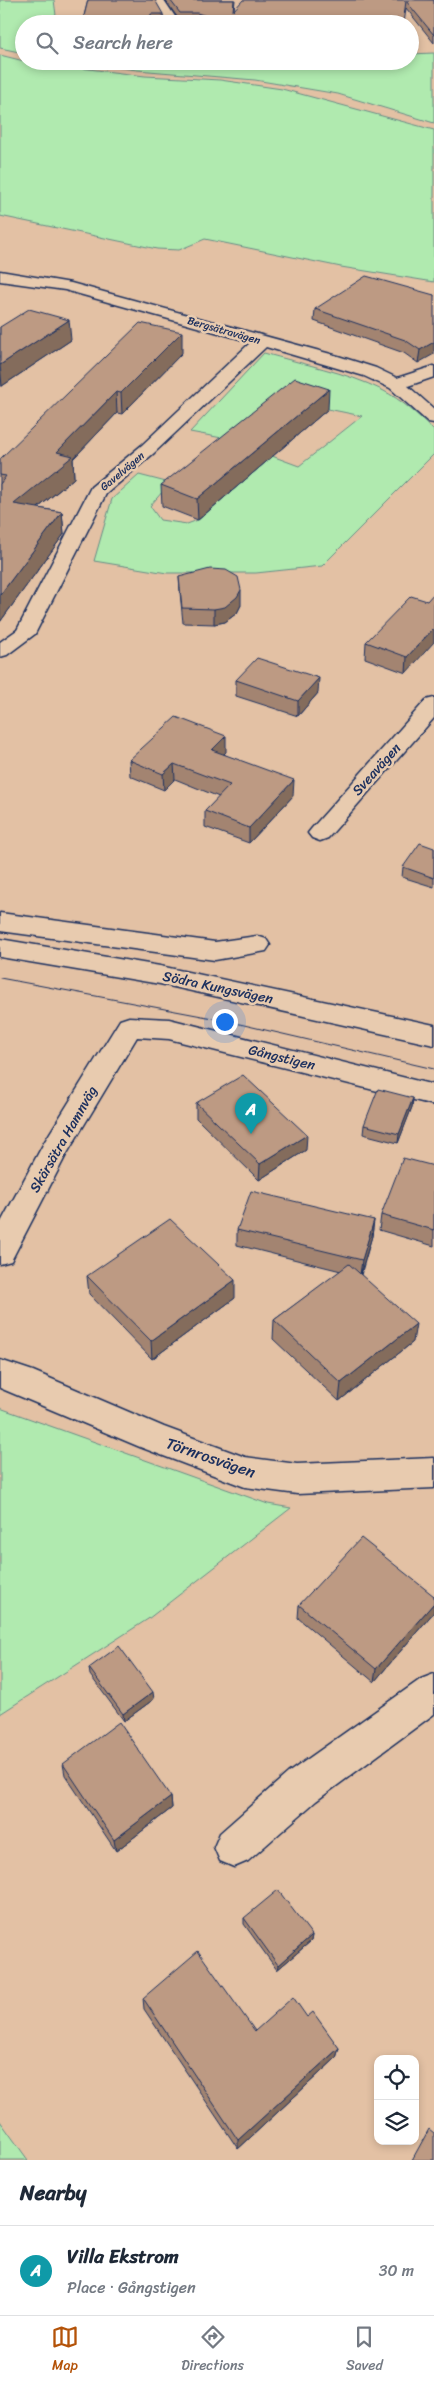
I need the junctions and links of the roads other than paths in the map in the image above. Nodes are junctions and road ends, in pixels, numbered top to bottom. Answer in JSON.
{"nodes":[{"id":1,"x":158,"y":0,"type":"edge"},
{"id":2,"x":168,"y":15,"type":"edge"},
{"id":3,"x":0,"y":276,"type":"edge"},
{"id":4,"x":262,"y":341,"type":"junction"},
{"id":5,"x":434,"y":371,"type":"edge"},
{"id":6,"x":396,"y":384,"type":"junction"},
{"id":7,"x":434,"y":418,"type":"edge"},
{"id":8,"x":0,"y":651,"type":"edge"},
{"id":9,"x":434,"y":706,"type":"edge"},
{"id":10,"x":320,"y":833,"type":"dead end"},
{"id":11,"x":0,"y":922,"type":"edge"},
{"id":12,"x":257,"y":945,"type":"dead end"},
{"id":13,"x":0,"y":948,"type":"edge"},
{"id":14,"x":129,"y":1027,"type":"joint"},
{"id":15,"x":434,"y":1035,"type":"edge"},
{"id":16,"x":434,"y":1094,"type":"edge"},
{"id":17,"x":0,"y":1252,"type":"edge"},
{"id":18,"x":0,"y":1374,"type":"edge"},
{"id":19,"x":434,"y":1473,"type":"edge"},
{"id":20,"x":434,"y":1692,"type":"edge"},
{"id":21,"x":234,"y":1848,"type":"dead end"}],
"edges":[{"from":1,"to":2,"type":"street"},
{"from":3,"to":4,"type":"street","name":"Bergsätravägen"},
{"from":4,"to":6,"type":"street","name":"Bergsätravägen"},
{"from":4,"to":8,"type":"street","name":"Gavelvägen"},
{"from":5,"to":6,"type":"street"},
{"from":6,"to":7,"type":"street","name":"Bergsätravägen"},
{"from":9,"to":10,"type":"street","name":"Sveavägen"},
{"from":11,"to":12,"type":"street"},
{"from":13,"to":15,"type":"street","name":"Södra Kungsvägen"},
{"from":14,"to":16,"type":"street","name":"Gångstigen"},
{"from":14,"to":17,"type":"street","name":"Skärsätra Hamnväg"},
{"from":18,"to":19,"type":"street","name":"Törnrosvägen"},
{"from":20,"to":21,"type":"street"}]}
